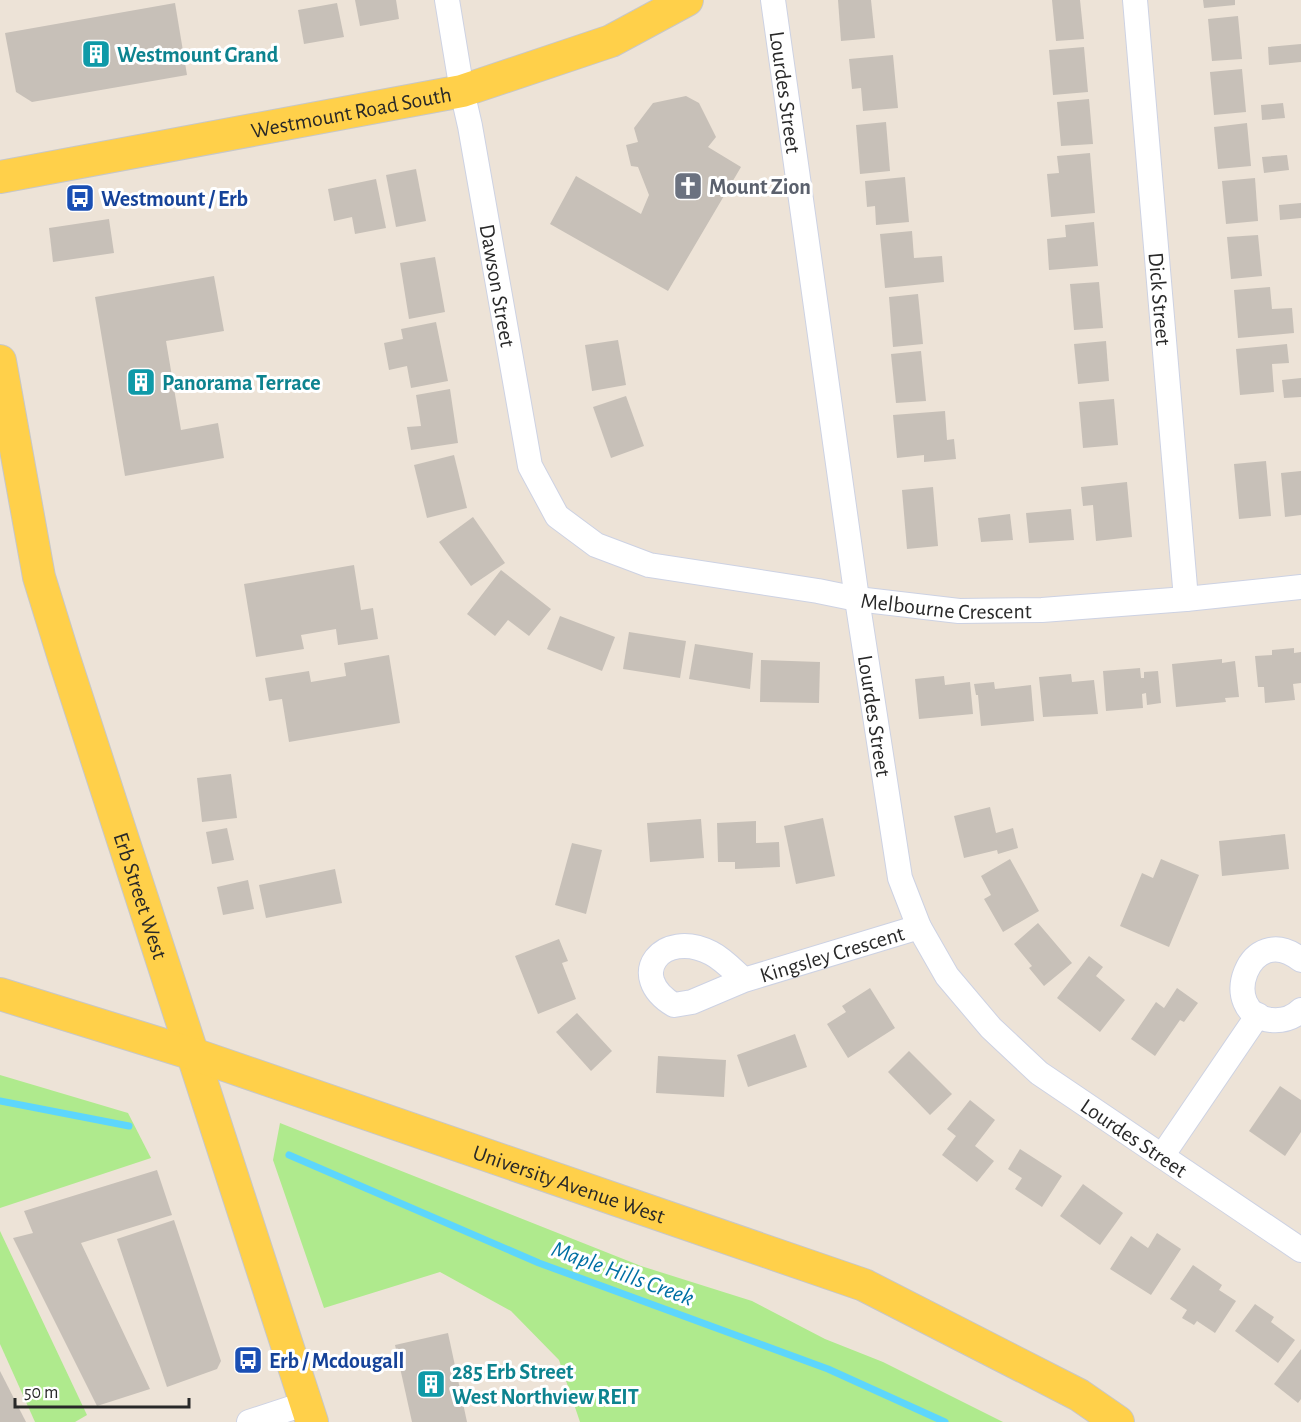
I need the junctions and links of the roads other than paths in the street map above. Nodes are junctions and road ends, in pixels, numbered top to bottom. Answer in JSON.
{"nodes":[{"id":1,"x":447,"y":0,"type":"edge"},
{"id":2,"x":687,"y":0,"type":"edge"},
{"id":3,"x":773,"y":0,"type":"edge"},
{"id":4,"x":1135,"y":0,"type":"edge"},
{"id":5,"x":462,"y":91,"type":"junction"},
{"id":6,"x":0,"y":177,"type":"edge"},
{"id":7,"x":0,"y":361,"type":"edge"},
{"id":8,"x":596,"y":545,"type":"joint"},
{"id":9,"x":1301,"y":587,"type":"edge"},
{"id":10,"x":857,"y":599,"type":"junction"},
{"id":11,"x":1186,"y":599,"type":"junction"},
{"id":12,"x":919,"y":927,"type":"junction"},
{"id":13,"x":1301,"y":960,"type":"edge"},
{"id":14,"x":744,"y":980,"type":"dead end"},
{"id":15,"x":0,"y":994,"type":"edge"},
{"id":16,"x":1301,"y":1010,"type":"edge"},
{"id":17,"x":1258,"y":1015,"type":"junction"},
{"id":18,"x":193,"y":1054,"type":"junction"},
{"id":19,"x":1162,"y":1156,"type":"junction"},
{"id":20,"x":1301,"y":1250,"type":"edge"},
{"id":21,"x":310,"y":1412,"type":"edge"},
{"id":22,"x":249,"y":1422,"type":"edge"},
{"id":23,"x":1118,"y":1422,"type":"edge"}],
"edges":[{"from":1,"to":5,"type":"street","name":"Dawson Street"},
{"from":2,"to":5,"type":"main road","name":"Westmount Road South"},
{"from":3,"to":10,"type":"street","name":"Lourdes Street"},
{"from":4,"to":11,"type":"street","name":"Dick Street"},
{"from":5,"to":6,"type":"main road","name":"Westmount Road South"},
{"from":5,"to":8,"type":"street","name":"Dawson Street"},
{"from":7,"to":18,"type":"main road","name":"Erb Street West"},
{"from":8,"to":10,"type":"street","name":"Melbourne Crescent"},
{"from":9,"to":11,"type":"street","name":"Melbourne Crescent"},
{"from":10,"to":11,"type":"street","name":"Melbourne Crescent"},
{"from":10,"to":12,"type":"street","name":"Lourdes Street"},
{"from":12,"to":14,"type":"street","name":"Kingsley Crescent"},
{"from":12,"to":19,"type":"street","name":"Lourdes Street"},
{"from":13,"to":17,"type":"street"},
{"from":15,"to":18,"type":"main road","name":"University Avenue West"},
{"from":16,"to":17,"type":"street"},
{"from":17,"to":19,"type":"street"},
{"from":18,"to":21,"type":"main road","name":"Erb Street West"},
{"from":18,"to":23,"type":"main road","name":"University Avenue West"},
{"from":19,"to":20,"type":"street","name":"Lourdes Street"},
{"from":21,"to":22,"type":"street"}]}
